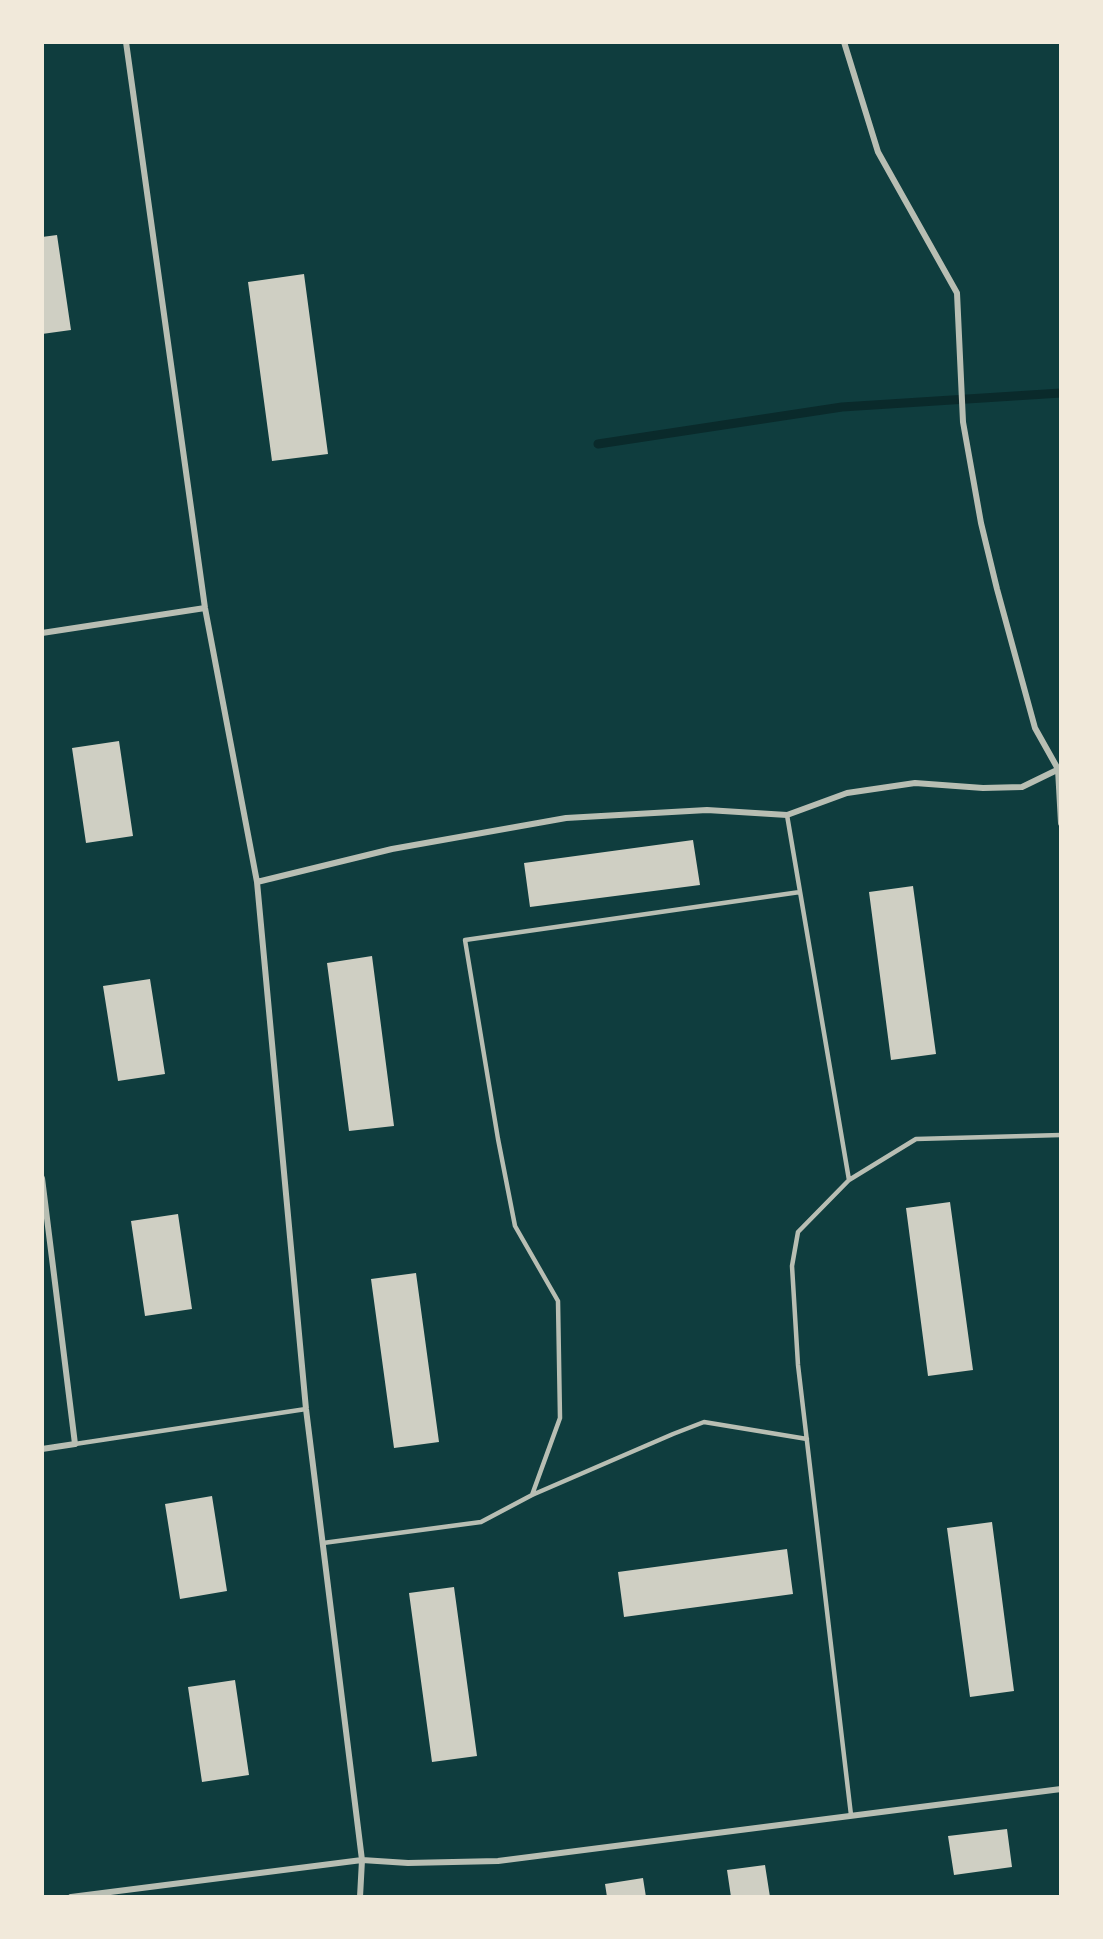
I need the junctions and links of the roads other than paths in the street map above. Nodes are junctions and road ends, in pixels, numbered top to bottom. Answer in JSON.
{"nodes":[{"id":1,"x":126,"y":42,"type":"edge"},
{"id":2,"x":844,"y":42,"type":"edge"},
{"id":3,"x":205,"y":608,"type":"junction"},
{"id":4,"x":42,"y":633,"type":"edge"},
{"id":5,"x":1060,"y":769,"type":"edge"},
{"id":6,"x":787,"y":815,"type":"junction"},
{"id":7,"x":1061,"y":823,"type":"edge"},
{"id":8,"x":257,"y":882,"type":"junction"},
{"id":9,"x":800,"y":892,"type":"junction"},
{"id":10,"x":1061,"y":1135,"type":"edge"},
{"id":11,"x":42,"y":1178,"type":"edge"},
{"id":12,"x":849,"y":1180,"type":"junction"},
{"id":13,"x":306,"y":1409,"type":"junction"},
{"id":14,"x":807,"y":1438,"type":"junction"},
{"id":15,"x":75,"y":1444,"type":"junction"},
{"id":16,"x":42,"y":1449,"type":"edge"},
{"id":17,"x":532,"y":1495,"type":"junction"},
{"id":18,"x":323,"y":1543,"type":"junction"},
{"id":19,"x":1061,"y":1789,"type":"edge"},
{"id":20,"x":851,"y":1815,"type":"junction"},
{"id":21,"x":362,"y":1860,"type":"junction"},
{"id":22,"x":71,"y":1897,"type":"edge"},
{"id":23,"x":360,"y":1897,"type":"edge"}],
"edges":[{"from":1,"to":3,"type":"street"},
{"from":2,"to":5,"type":"street"},
{"from":3,"to":4,"type":"street"},
{"from":3,"to":8,"type":"street"},
{"from":5,"to":6,"type":"street"},
{"from":5,"to":7,"type":"street"},
{"from":6,"to":8,"type":"street"},
{"from":6,"to":9,"type":"lane"},
{"from":8,"to":13,"type":"street"},
{"from":9,"to":12,"type":"lane"},
{"from":9,"to":17,"type":"lane"},
{"from":10,"to":12,"type":"lane"},
{"from":11,"to":15,"type":"street"},
{"from":12,"to":14,"type":"lane"},
{"from":13,"to":15,"type":"lane"},
{"from":13,"to":18,"type":"street"},
{"from":14,"to":17,"type":"lane"},
{"from":14,"to":20,"type":"lane"},
{"from":15,"to":16,"type":"street"},
{"from":17,"to":18,"type":"lane"},
{"from":18,"to":21,"type":"street"},
{"from":19,"to":20,"type":"street"},
{"from":20,"to":21,"type":"street"},
{"from":21,"to":22,"type":"street"},
{"from":21,"to":23,"type":"street"}]}
